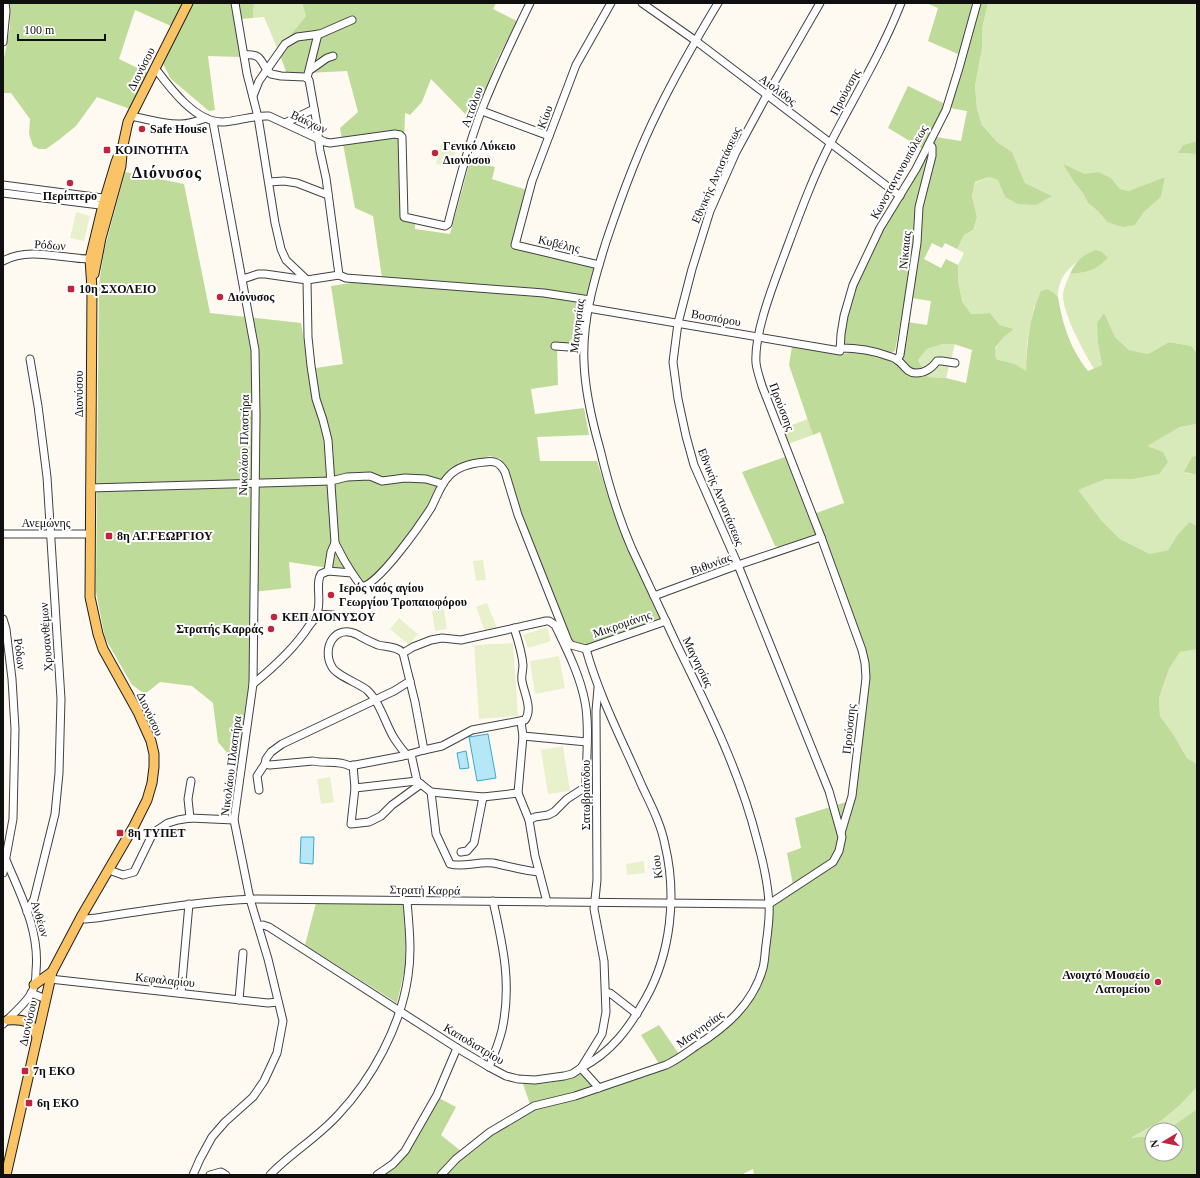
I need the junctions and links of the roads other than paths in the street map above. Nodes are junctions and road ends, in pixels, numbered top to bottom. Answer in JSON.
{"nodes":[{"id":1,"x":5,"y":3,"type":"edge"},
{"id":2,"x":235,"y":3,"type":"edge"},
{"id":3,"x":530,"y":3,"type":"edge"},
{"id":4,"x":611,"y":3,"type":"edge"},
{"id":5,"x":642,"y":3,"type":"edge"},
{"id":6,"x":718,"y":3,"type":"edge"},
{"id":7,"x":820,"y":3,"type":"edge"},
{"id":8,"x":901,"y":3,"type":"edge"},
{"id":9,"x":977,"y":3,"type":"edge"},
{"id":10,"x":187,"y":4,"type":"edge"},
{"id":11,"x":352,"y":20,"type":"dead end"},
{"id":12,"x":318,"y":34,"type":"junction"},
{"id":13,"x":696,"y":41,"type":"junction"},
{"id":14,"x":3,"y":42,"type":"edge"},
{"id":15,"x":244,"y":54,"type":"junction"},
{"id":16,"x":333,"y":56,"type":"dead end"},
{"id":17,"x":155,"y":68,"type":"junction"},
{"id":18,"x":267,"y":69,"type":"junction"},
{"id":19,"x":310,"y":70,"type":"junction"},
{"id":20,"x":307,"y":78,"type":"junction"},
{"id":21,"x":767,"y":95,"type":"junction"},
{"id":22,"x":253,"y":96,"type":"junction"},
{"id":23,"x":314,"y":109,"type":"junction"},
{"id":24,"x":482,"y":110,"type":"junction"},
{"id":25,"x":131,"y":116,"type":"junction"},
{"id":26,"x":258,"y":117,"type":"junction"},
{"id":27,"x":206,"y":118,"type":"junction"},
{"id":28,"x":213,"y":122,"type":"junction"},
{"id":29,"x":285,"y":123,"type":"junction"},
{"id":30,"x":549,"y":136,"type":"junction"},
{"id":31,"x":319,"y":140,"type":"junction"},
{"id":32,"x":830,"y":143,"type":"junction"},
{"id":33,"x":929,"y":144,"type":"junction"},
{"id":34,"x":269,"y":182,"type":"junction"},
{"id":35,"x":3,"y":185,"type":"edge"},
{"id":36,"x":3,"y":193,"type":"edge"},
{"id":37,"x":328,"y":195,"type":"junction"},
{"id":38,"x":900,"y":196,"type":"junction"},
{"id":39,"x":108,"y":202,"type":"junction"},
{"id":40,"x":404,"y":215,"type":"joint"},
{"id":41,"x":515,"y":245,"type":"joint"},
{"id":42,"x":93,"y":259,"type":"junction"},
{"id":43,"x":3,"y":260,"type":"edge"},
{"id":44,"x":599,"y":265,"type":"junction"},
{"id":45,"x":339,"y":275,"type":"junction"},
{"id":46,"x":243,"y":279,"type":"junction"},
{"id":47,"x":307,"y":280,"type":"junction"},
{"id":48,"x":590,"y":300,"type":"junction"},
{"id":49,"x":588,"y":308,"type":"junction"},
{"id":50,"x":678,"y":323,"type":"junction"},
{"id":51,"x":758,"y":336,"type":"junction"},
{"id":52,"x":555,"y":346,"type":"dead end"},
{"id":53,"x":583,"y":348,"type":"junction"},
{"id":54,"x":840,"y":350,"type":"junction"},
{"id":55,"x":30,"y":358,"type":"dead end"},
{"id":56,"x":897,"y":360,"type":"junction"},
{"id":57,"x":955,"y":363,"type":"dead end"},
{"id":58,"x":331,"y":481,"type":"junction"},
{"id":59,"x":255,"y":483,"type":"junction"},
{"id":60,"x":443,"y":484,"type":"junction"},
{"id":61,"x":90,"y":488,"type":"junction"},
{"id":62,"x":3,"y":534,"type":"edge"},
{"id":63,"x":50,"y":534,"type":"junction"},
{"id":64,"x":90,"y":534,"type":"junction"},
{"id":65,"x":821,"y":537,"type":"junction"},
{"id":66,"x":335,"y":542,"type":"junction"},
{"id":67,"x":738,"y":565,"type":"junction"},
{"id":68,"x":328,"y":571,"type":"junction"},
{"id":69,"x":352,"y":573,"type":"junction"},
{"id":70,"x":654,"y":596,"type":"junction"},
{"id":71,"x":317,"y":614,"type":"junction"},
{"id":72,"x":333,"y":615,"type":"dead end"},
{"id":73,"x":3,"y":619,"type":"edge"},
{"id":74,"x":666,"y":621,"type":"junction"},
{"id":75,"x":514,"y":628,"type":"junction"},
{"id":76,"x":586,"y":648,"type":"junction"},
{"id":77,"x":403,"y":653,"type":"junction"},
{"id":78,"x":410,"y":681,"type":"junction"},
{"id":79,"x":253,"y":684,"type":"junction"},
{"id":80,"x":598,"y":688,"type":"junction"},
{"id":81,"x":375,"y":700,"type":"junction"},
{"id":82,"x":521,"y":722,"type":"junction"},
{"id":83,"x":523,"y":736,"type":"junction"},
{"id":84,"x":587,"y":742,"type":"junction"},
{"id":85,"x":424,"y":750,"type":"junction"},
{"id":86,"x":409,"y":755,"type":"junction"},
{"id":87,"x":265,"y":764,"type":"junction"},
{"id":88,"x":353,"y":765,"type":"junction"},
{"id":89,"x":191,"y":781,"type":"dead end"},
{"id":90,"x":419,"y":782,"type":"junction"},
{"id":91,"x":355,"y":788,"type":"junction"},
{"id":92,"x":260,"y":790,"type":"dead end"},
{"id":93,"x":431,"y":792,"type":"junction"},
{"id":94,"x":518,"y":793,"type":"junction"},
{"id":95,"x":482,"y":797,"type":"junction"},
{"id":96,"x":190,"y":818,"type":"junction"},
{"id":97,"x":234,"y":820,"type":"junction"},
{"id":98,"x":529,"y":820,"type":"junction"},
{"id":99,"x":841,"y":832,"type":"junction"},
{"id":100,"x":461,"y":852,"type":"dead end"},
{"id":101,"x":4,"y":857,"type":"edge"},
{"id":102,"x":109,"y":870,"type":"junction"},
{"id":103,"x":539,"y":872,"type":"junction"},
{"id":104,"x":3,"y":873,"type":"edge"},
{"id":105,"x":250,"y":899,"type":"junction"},
{"id":106,"x":407,"y":901,"type":"junction"},
{"id":107,"x":493,"y":901,"type":"junction"},
{"id":108,"x":547,"y":902,"type":"junction"},
{"id":109,"x":595,"y":902,"type":"junction"},
{"id":110,"x":670,"y":903,"type":"junction"},
{"id":111,"x":189,"y":904,"type":"junction"},
{"id":112,"x":769,"y":904,"type":"junction"},
{"id":113,"x":27,"y":912,"type":"junction"},
{"id":114,"x":81,"y":917,"type":"junction"},
{"id":115,"x":259,"y":926,"type":"junction"},
{"id":116,"x":243,"y":953,"type":"dead end"},
{"id":117,"x":51,"y":975,"type":"junction"},
{"id":118,"x":33,"y":989,"type":"junction"},
{"id":119,"x":181,"y":993,"type":"junction"},
{"id":120,"x":606,"y":993,"type":"junction"},
{"id":121,"x":46,"y":999,"type":"junction"},
{"id":122,"x":239,"y":1000,"type":"junction"},
{"id":123,"x":278,"y":1002,"type":"junction"},
{"id":124,"x":400,"y":1011,"type":"junction"},
{"id":125,"x":637,"y":1014,"type":"junction"},
{"id":126,"x":5,"y":1022,"type":"edge"},
{"id":127,"x":37,"y":1038,"type":"junction"},
{"id":128,"x":457,"y":1048,"type":"junction"},
{"id":129,"x":488,"y":1067,"type":"junction"},
{"id":130,"x":581,"y":1068,"type":"junction"},
{"id":131,"x":599,"y":1088,"type":"junction"},
{"id":132,"x":6,"y":1175,"type":"edge"},
{"id":133,"x":193,"y":1175,"type":"edge"},
{"id":134,"x":210,"y":1175,"type":"edge"},
{"id":135,"x":226,"y":1175,"type":"edge"},
{"id":136,"x":270,"y":1175,"type":"edge"},
{"id":137,"x":377,"y":1175,"type":"edge"},
{"id":138,"x":441,"y":1175,"type":"edge"}],
"edges":[{"from":1,"to":14,"type":"street"},
{"from":2,"to":15,"type":"street"},
{"from":3,"to":24,"type":"street","name":"Αττάλου"},
{"from":4,"to":30,"type":"street","name":"Κίου"},
{"from":5,"to":13,"type":"street","name":"Αιολίδος"},
{"from":6,"to":13,"type":"street","name":"Μαγνησίας"},
{"from":7,"to":21,"type":"street","name":"Εθνικής Αντιστάσεως"},
{"from":8,"to":32,"type":"street","name":"Προύσσης"},
{"from":9,"to":33,"type":"street","name":"Κωνσταντινουπόλεως"},
{"from":10,"to":17,"type":"main road","name":"Διονύσου"},
{"from":11,"to":12,"type":"street"},
{"from":12,"to":18,"type":"street"},
{"from":12,"to":19,"type":"street"},
{"from":13,"to":21,"type":"street","name":"Αιολίδος"},
{"from":13,"to":44,"type":"street","name":"Μαγνησίας"},
{"from":15,"to":18,"type":"street"},
{"from":15,"to":22,"type":"street"},
{"from":16,"to":19,"type":"street"},
{"from":17,"to":25,"type":"main road","name":"Διονύσου"},
{"from":17,"to":27,"type":"street"},
{"from":18,"to":20,"type":"street"},
{"from":18,"to":22,"type":"street"},
{"from":19,"to":20,"type":"street"},
{"from":20,"to":23,"type":"street"},
{"from":21,"to":32,"type":"street","name":"Αιολίδος"},
{"from":21,"to":50,"type":"street","name":"Εθνικής Αντιστάσεως"},
{"from":22,"to":26,"type":"street"},
{"from":23,"to":29,"type":"street"},
{"from":23,"to":31,"type":"street"},
{"from":24,"to":30,"type":"street"},
{"from":24,"to":40,"type":"street","name":"Αττάλου"},
{"from":25,"to":27,"type":"street"},
{"from":25,"to":39,"type":"main road","name":"Διονύσου"},
{"from":26,"to":28,"type":"street","name":"Βάκχων"},
{"from":26,"to":29,"type":"street","name":"Βάκχων"},
{"from":26,"to":34,"type":"street"},
{"from":27,"to":28,"type":"street"},
{"from":28,"to":46,"type":"street","name":"Νικολάου Πλαστήρα"},
{"from":29,"to":31,"type":"street","name":"Βάκχων"},
{"from":30,"to":41,"type":"street","name":"Κίου"},
{"from":31,"to":37,"type":"street"},
{"from":31,"to":40,"type":"street","name":"Βάκχων"},
{"from":32,"to":38,"type":"street","name":"Αιολίδος"},
{"from":32,"to":51,"type":"street","name":"Προύσσης"},
{"from":33,"to":38,"type":"street","name":"Κωνσταντινουπόλεως"},
{"from":33,"to":56,"type":"street","name":"Νίκαιας"},
{"from":34,"to":37,"type":"street"},
{"from":34,"to":47,"type":"street"},
{"from":35,"to":39,"type":"street"},
{"from":36,"to":39,"type":"street"},
{"from":37,"to":45,"type":"street"},
{"from":38,"to":54,"type":"street","name":"Κωνσταντινουπόλεως"},
{"from":39,"to":42,"type":"main road","name":"Διονύσου"},
{"from":41,"to":44,"type":"street","name":"Κυβέλης"},
{"from":42,"to":43,"type":"street","name":"Ρόδων"},
{"from":42,"to":61,"type":"main road","name":"Διονύσου"},
{"from":44,"to":48,"type":"street","name":"Μαγνησίας"},
{"from":45,"to":47,"type":"street"},
{"from":45,"to":48,"type":"street"},
{"from":46,"to":47,"type":"street"},
{"from":46,"to":59,"type":"street","name":"Νικολάου Πλαστήρα"},
{"from":47,"to":58,"type":"street"},
{"from":48,"to":49,"type":"street","name":"Μαγνησίας"},
{"from":49,"to":50,"type":"street","name":"Βοσπόρου"},
{"from":49,"to":53,"type":"street","name":"Μαγνησίας"},
{"from":50,"to":51,"type":"street","name":"Βοσπόρου"},
{"from":50,"to":67,"type":"street","name":"Εθνικής Αντιστάσεως"},
{"from":51,"to":54,"type":"street","name":"Βοσπόρου"},
{"from":51,"to":65,"type":"street","name":"Προύσσης"},
{"from":52,"to":53,"type":"street"},
{"from":53,"to":70,"type":"street","name":"Μαγνησίας"},
{"from":54,"to":56,"type":"street","name":"Βοσπόρου"},
{"from":55,"to":63,"type":"street","name":"Χρυσανθέμων"},
{"from":56,"to":57,"type":"street","name":"Βοσπόρου"},
{"from":58,"to":59,"type":"street"},
{"from":58,"to":60,"type":"street"},
{"from":58,"to":66,"type":"street"},
{"from":59,"to":61,"type":"street"},
{"from":59,"to":79,"type":"street","name":"Νικολάου Πλαστήρα"},
{"from":60,"to":69,"type":"street"},
{"from":60,"to":76,"type":"street"},
{"from":61,"to":64,"type":"main road","name":"Διονύσου"},
{"from":62,"to":63,"type":"street","name":"Ανεμώνης"},
{"from":63,"to":64,"type":"street","name":"Ανεμώνης"},
{"from":63,"to":113,"type":"street","name":"Χρυσανθέμων"},
{"from":64,"to":102,"type":"main road","name":"Διονύσου"},
{"from":65,"to":67,"type":"street","name":"Βιθυνίας"},
{"from":65,"to":99,"type":"street","name":"Προύσσης"},
{"from":66,"to":68,"type":"street"},
{"from":66,"to":69,"type":"street"},
{"from":67,"to":70,"type":"street","name":"Βιθυνίας"},
{"from":67,"to":99,"type":"street","name":"Εθνικής Αντιστάσεως"},
{"from":68,"to":69,"type":"street"},
{"from":68,"to":71,"type":"street"},
{"from":70,"to":74,"type":"street","name":"Μαγνησίας"},
{"from":71,"to":72,"type":"street"},
{"from":71,"to":79,"type":"street"},
{"from":73,"to":101,"type":"street","name":"Ρόδων"},
{"from":74,"to":76,"type":"street","name":"Μικρομάνης"},
{"from":74,"to":112,"type":"street","name":"Μαγνησίας"},
{"from":75,"to":77,"type":"street"},
{"from":75,"to":82,"type":"street"},
{"from":75,"to":84,"type":"street"},
{"from":76,"to":80,"type":"street","name":"Κίου"},
{"from":77,"to":78,"type":"street"},
{"from":77,"to":81,"type":"street"},
{"from":78,"to":81,"type":"street"},
{"from":78,"to":85,"type":"street"},
{"from":79,"to":97,"type":"street","name":"Νικολάου Πλαστήρα"},
{"from":80,"to":109,"type":"street","name":"Σατωβριάνδου"},
{"from":80,"to":110,"type":"street","name":"Κίου"},
{"from":81,"to":86,"type":"street"},
{"from":81,"to":87,"type":"street"},
{"from":82,"to":83,"type":"street"},
{"from":82,"to":85,"type":"street"},
{"from":83,"to":84,"type":"street"},
{"from":83,"to":94,"type":"street"},
{"from":84,"to":98,"type":"street"},
{"from":85,"to":86,"type":"street"},
{"from":86,"to":88,"type":"street"},
{"from":86,"to":90,"type":"street"},
{"from":87,"to":88,"type":"street"},
{"from":87,"to":92,"type":"street"},
{"from":88,"to":91,"type":"street"},
{"from":89,"to":96,"type":"street"},
{"from":90,"to":91,"type":"street"},
{"from":90,"to":91,"type":"street"},
{"from":90,"to":93,"type":"street"},
{"from":93,"to":95,"type":"street"},
{"from":93,"to":103,"type":"street"},
{"from":94,"to":95,"type":"street"},
{"from":94,"to":98,"type":"street"},
{"from":95,"to":100,"type":"street"},
{"from":96,"to":97,"type":"street"},
{"from":96,"to":102,"type":"street"},
{"from":97,"to":105,"type":"street","name":"Νικολάου Πλαστήρα"},
{"from":98,"to":103,"type":"street"},
{"from":99,"to":112,"type":"street","name":"Εθνικής Αντιστάσεως"},
{"from":101,"to":104,"type":"street","name":"Ρόδων"},
{"from":101,"to":113,"type":"street","name":"Ανθέων"},
{"from":102,"to":114,"type":"main road","name":"Διονύσου"},
{"from":103,"to":108,"type":"street"},
{"from":105,"to":106,"type":"street","name":"Στρατή Καρρά"},
{"from":105,"to":111,"type":"street","name":"Στρατή Καρρά"},
{"from":105,"to":115,"type":"street","name":"Νικολάου Πλαστήρα"},
{"from":106,"to":107,"type":"street","name":"Στρατή Καρρά"},
{"from":106,"to":124,"type":"street"},
{"from":107,"to":108,"type":"street","name":"Στρατή Καρρά"},
{"from":107,"to":129,"type":"street"},
{"from":108,"to":109,"type":"street","name":"Στρατή Καρρά"},
{"from":109,"to":110,"type":"street","name":"Στρατή Καρρά"},
{"from":109,"to":120,"type":"street"},
{"from":110,"to":112,"type":"street","name":"Στρατή Καρρά"},
{"from":110,"to":125,"type":"street","name":"Κίου"},
{"from":111,"to":114,"type":"street","name":"Στρατή Καρρά"},
{"from":111,"to":119,"type":"street"},
{"from":112,"to":131,"type":"street","name":"Μαγνησίας"},
{"from":113,"to":118,"type":"street","name":"Ανθέων"},
{"from":114,"to":117,"type":"main road","name":"Διονύσου"},
{"from":115,"to":123,"type":"street","name":"Νικολάου Πλαστήρα"},
{"from":115,"to":124,"type":"street","name":"Καποδιστρίου"},
{"from":116,"to":122,"type":"street"},
{"from":117,"to":118,"type":"main road"},
{"from":117,"to":119,"type":"street","name":"Κεφαλαρίου"},
{"from":117,"to":121,"type":"main road","name":"Διονύσου"},
{"from":118,"to":121,"type":"street"},
{"from":118,"to":126,"type":"street"},
{"from":119,"to":122,"type":"street","name":"Κεφαλαρίου"},
{"from":120,"to":125,"type":"street"},
{"from":120,"to":130,"type":"street"},
{"from":121,"to":127,"type":"main road","name":"Διονύσου"},
{"from":122,"to":123,"type":"street","name":"Κεφαλαρίου"},
{"from":123,"to":133,"type":"street","name":"Νικολάου Πλαστήρα"},
{"from":124,"to":128,"type":"street","name":"Καποδιστρίου"},
{"from":124,"to":136,"type":"street"},
{"from":125,"to":130,"type":"street","name":"Κίου"},
{"from":126,"to":127,"type":"main road"},
{"from":127,"to":132,"type":"main road","name":"Διονύσου"},
{"from":128,"to":129,"type":"street","name":"Καποδιστρίου"},
{"from":128,"to":137,"type":"street"},
{"from":129,"to":130,"type":"street","name":"Καποδιστρίου"},
{"from":130,"to":131,"type":"street"},
{"from":131,"to":138,"type":"street","name":"Μαγνησίας"},
{"from":134,"to":135,"type":"street"}]}
